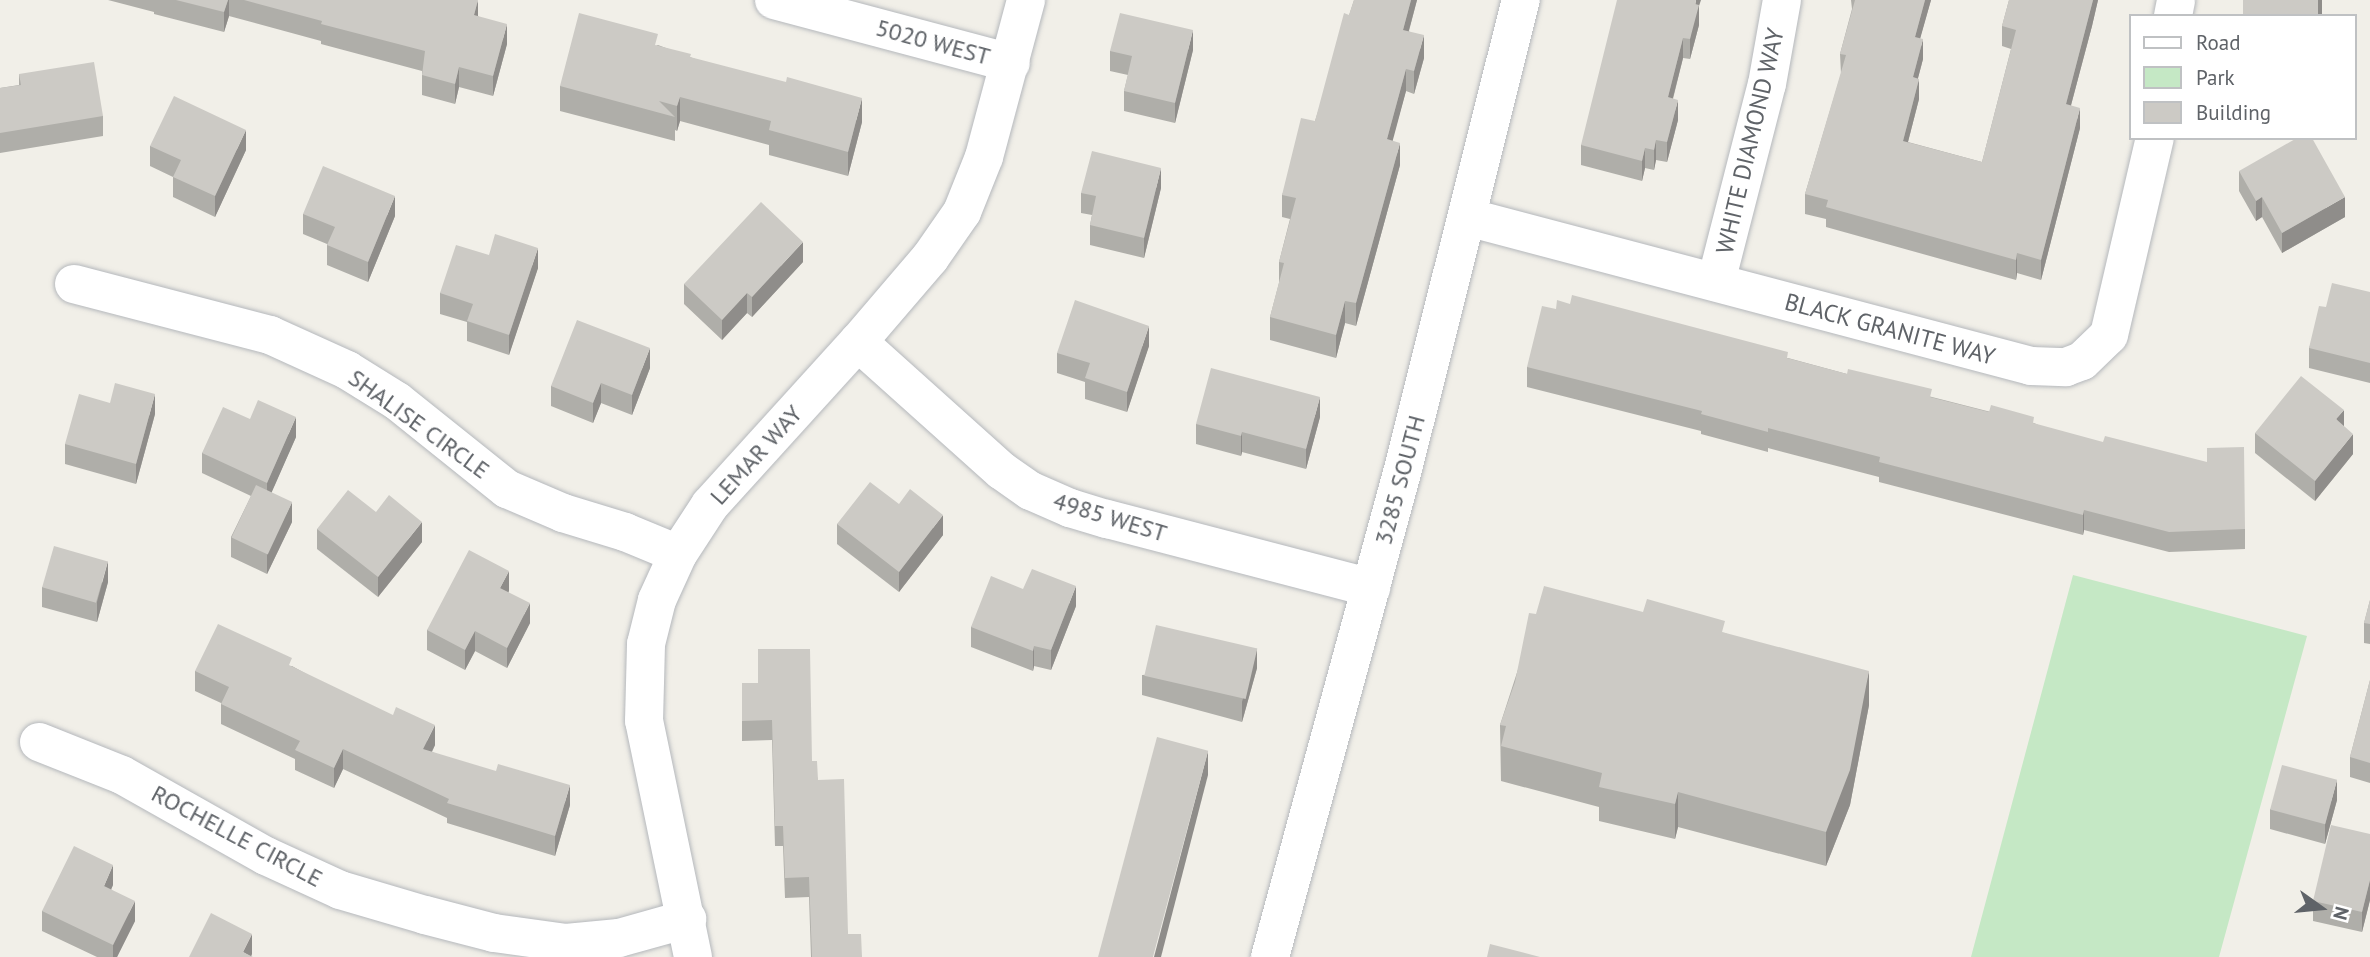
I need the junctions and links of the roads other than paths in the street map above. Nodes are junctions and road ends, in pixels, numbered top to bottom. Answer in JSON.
{"nodes":[{"id":1,"x":774,"y":0,"type":"edge"},
{"id":2,"x":1026,"y":0,"type":"edge"},
{"id":3,"x":1521,"y":0,"type":"edge"},
{"id":4,"x":1782,"y":0,"type":"edge"},
{"id":5,"x":1011,"y":63,"type":"junction"},
{"id":6,"x":2155,"y":140,"type":"edge"},
{"id":7,"x":1467,"y":217,"type":"junction"},
{"id":8,"x":1716,"y":282,"type":"junction"},
{"id":9,"x":74,"y":284,"type":"dead end"},
{"id":10,"x":858,"y":342,"type":"junction"},
{"id":11,"x":678,"y":554,"type":"junction"},
{"id":12,"x":1371,"y":588,"type":"junction"},
{"id":13,"x":38,"y":742,"type":"dead end"},
{"id":14,"x":687,"y":919,"type":"junction"},
{"id":15,"x":693,"y":957,"type":"edge"},
{"id":16,"x":1270,"y":957,"type":"edge"}],
"edges":[{"from":1,"to":5,"type":"street","name":"5020 WEST"},
{"from":2,"to":5,"type":"street","name":"LEMAR WAY"},
{"from":3,"to":7,"type":"street","name":"3285 SOUTH"},
{"from":4,"to":8,"type":"street","name":"WHITE DIAMOND WAY"},
{"from":5,"to":10,"type":"street","name":"LEMAR WAY"},
{"from":6,"to":8,"type":"street","name":"BLACK GRANITE WAY"},
{"from":7,"to":8,"type":"street","name":"BLACK GRANITE WAY"},
{"from":7,"to":12,"type":"street","name":"3285 SOUTH"},
{"from":9,"to":11,"type":"street","name":"SHALISE CIRCLE"},
{"from":10,"to":11,"type":"street","name":"LEMAR WAY"},
{"from":10,"to":12,"type":"street","name":"4985 WEST"},
{"from":11,"to":14,"type":"street","name":"LEMAR WAY"},
{"from":12,"to":16,"type":"street","name":"3285 SOUTH"},
{"from":13,"to":14,"type":"street","name":"ROCHELLE CIRCLE"},
{"from":14,"to":15,"type":"street","name":"LEMAR WAY"}]}
